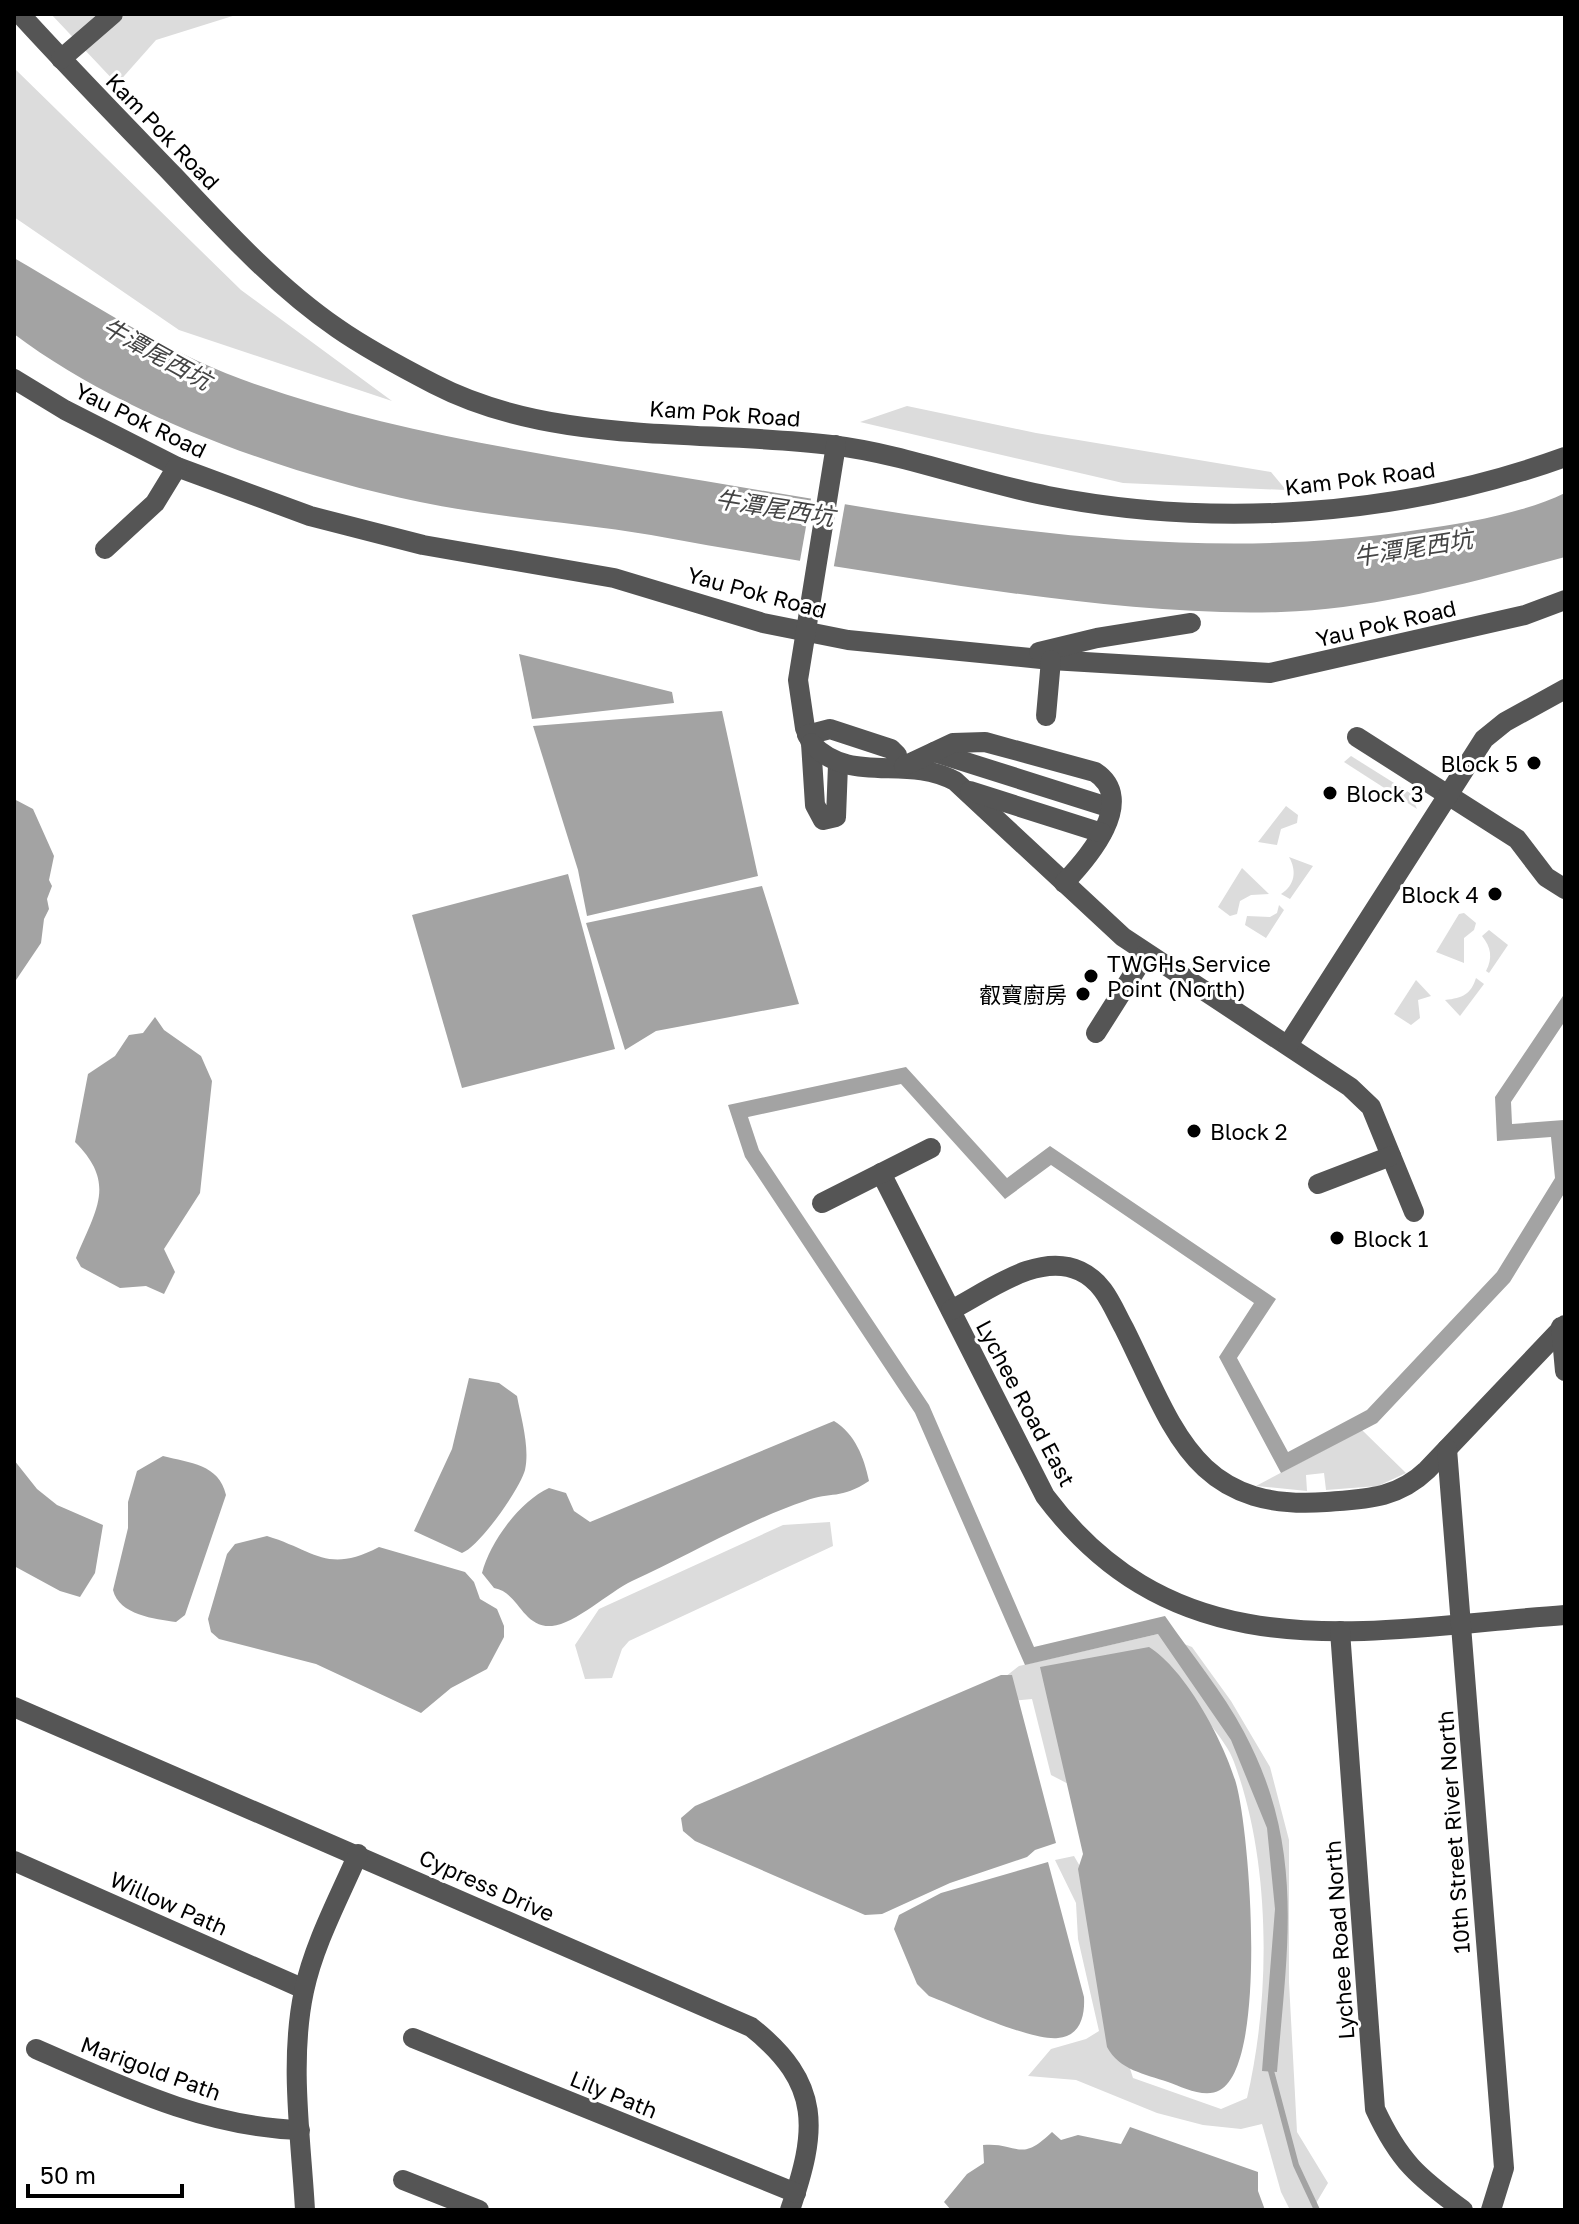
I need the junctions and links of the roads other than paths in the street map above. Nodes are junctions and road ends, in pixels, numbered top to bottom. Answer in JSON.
{"nodes":[{"id":1,"x":20,"y":14,"type":"edge"},
{"id":2,"x":113,"y":14,"type":"edge"},
{"id":3,"x":61,"y":59,"type":"junction"},
{"id":4,"x":14,"y":379,"type":"edge"},
{"id":5,"x":836,"y":445,"type":"junction"},
{"id":6,"x":1565,"y":457,"type":"edge"},
{"id":7,"x":177,"y":467,"type":"junction"},
{"id":8,"x":105,"y":549,"type":"dead end"},
{"id":9,"x":1565,"y":600,"type":"edge"},
{"id":10,"x":1191,"y":623,"type":"dead end"},
{"id":11,"x":804,"y":633,"type":"junction"},
{"id":12,"x":1019,"y":657,"type":"junction"},
{"id":13,"x":1051,"y":660,"type":"junction"},
{"id":14,"x":1565,"y":689,"type":"edge"},
{"id":15,"x":1046,"y":716,"type":"dead end"},
{"id":16,"x":1357,"y":737,"type":"dead end"},
{"id":17,"x":809,"y":739,"type":"junction"},
{"id":18,"x":934,"y":752,"type":"junction"},
{"id":19,"x":838,"y":765,"type":"junction"},
{"id":20,"x":901,"y":766,"type":"junction"},
{"id":21,"x":966,"y":789,"type":"junction"},
{"id":22,"x":1448,"y":795,"type":"junction"},
{"id":23,"x":1111,"y":808,"type":"junction"},
{"id":24,"x":1102,"y":833,"type":"junction"},
{"id":25,"x":1064,"y":883,"type":"junction"},
{"id":26,"x":1565,"y":889,"type":"edge"},
{"id":27,"x":1146,"y":954,"type":"junction"},
{"id":28,"x":1096,"y":1033,"type":"dead end"},
{"id":29,"x":1288,"y":1045,"type":"junction"},
{"id":30,"x":931,"y":1148,"type":"dead end"},
{"id":31,"x":1391,"y":1156,"type":"junction"},
{"id":32,"x":881,"y":1173,"type":"junction"},
{"id":33,"x":1318,"y":1184,"type":"dead end"},
{"id":34,"x":822,"y":1203,"type":"dead end"},
{"id":35,"x":1414,"y":1212,"type":"dead end"},
{"id":36,"x":951,"y":1310,"type":"junction"},
{"id":37,"x":1563,"y":1326,"type":"edge"},
{"id":38,"x":1565,"y":1371,"type":"edge"},
{"id":39,"x":1447,"y":1449,"type":"junction"},
{"id":40,"x":1565,"y":1615,"type":"edge"},
{"id":41,"x":1461,"y":1623,"type":"junction"},
{"id":42,"x":1340,"y":1631,"type":"junction"},
{"id":43,"x":14,"y":1707,"type":"edge"},
{"id":44,"x":358,"y":1854,"type":"junction"},
{"id":45,"x":14,"y":1861,"type":"edge"},
{"id":46,"x":304,"y":1989,"type":"junction"},
{"id":47,"x":413,"y":2038,"type":"dead end"},
{"id":48,"x":36,"y":2049,"type":"dead end"},
{"id":49,"x":300,"y":2130,"type":"junction"},
{"id":50,"x":403,"y":2180,"type":"dead end"},
{"id":51,"x":793,"y":2202,"type":"edge"},
{"id":52,"x":305,"y":2210,"type":"edge"},
{"id":53,"x":479,"y":2210,"type":"edge"},
{"id":54,"x":1463,"y":2210,"type":"edge"},
{"id":55,"x":1491,"y":2210,"type":"edge"}],
"edges":[{"from":1,"to":3,"type":"street","name":"Kam Pok Road"},
{"from":2,"to":3,"type":"street"},
{"from":3,"to":5,"type":"street","name":"Kam Pok Road"},
{"from":4,"to":7,"type":"street","name":"Yau Pok Road"},
{"from":5,"to":6,"type":"street","name":"Kam Pok Road"},
{"from":5,"to":11,"type":"street"},
{"from":7,"to":8,"type":"street"},
{"from":7,"to":11,"type":"street","name":"Yau Pok Road"},
{"from":9,"to":13,"type":"street","name":"Yau Pok Road"},
{"from":10,"to":12,"type":"street"},
{"from":11,"to":12,"type":"street","name":"Yau Pok Road"},
{"from":11,"to":17,"type":"street"},
{"from":12,"to":13,"type":"street","name":"Yau Pok Road"},
{"from":13,"to":15,"type":"street"},
{"from":14,"to":22,"type":"street"},
{"from":16,"to":22,"type":"street"},
{"from":17,"to":19,"type":"street"},
{"from":17,"to":19,"type":"street"},
{"from":17,"to":20,"type":"street"},
{"from":18,"to":20,"type":"street"},
{"from":18,"to":23,"type":"street"},
{"from":18,"to":23,"type":"street"},
{"from":19,"to":20,"type":"street"},
{"from":20,"to":21,"type":"street"},
{"from":21,"to":24,"type":"street"},
{"from":21,"to":25,"type":"street"},
{"from":22,"to":26,"type":"street"},
{"from":22,"to":29,"type":"street"},
{"from":23,"to":24,"type":"street"},
{"from":24,"to":25,"type":"street"},
{"from":25,"to":27,"type":"street"},
{"from":27,"to":28,"type":"street"},
{"from":27,"to":29,"type":"street"},
{"from":29,"to":31,"type":"street"},
{"from":30,"to":32,"type":"street"},
{"from":31,"to":33,"type":"street"},
{"from":31,"to":35,"type":"street"},
{"from":32,"to":34,"type":"street"},
{"from":32,"to":36,"type":"street","name":"Lychee Road East"},
{"from":36,"to":39,"type":"street"},
{"from":36,"to":42,"type":"street","name":"Lychee Road East"},
{"from":37,"to":38,"type":"street"},
{"from":37,"to":39,"type":"street"},
{"from":39,"to":41,"type":"street","name":"10th Street River North"},
{"from":40,"to":41,"type":"street","name":"Lychee Road East"},
{"from":41,"to":42,"type":"street","name":"Lychee Road East"},
{"from":41,"to":55,"type":"street","name":"10th Street River North"},
{"from":42,"to":54,"type":"street","name":"Lychee Road North"},
{"from":43,"to":44,"type":"street","name":"Cypress Drive"},
{"from":44,"to":46,"type":"street"},
{"from":44,"to":51,"type":"street","name":"Cypress Drive"},
{"from":45,"to":46,"type":"street","name":"Willow Path"},
{"from":46,"to":49,"type":"street"},
{"from":47,"to":51,"type":"street","name":"Lily Path"},
{"from":48,"to":49,"type":"street","name":"Marigold Path"},
{"from":49,"to":52,"type":"street"},
{"from":50,"to":53,"type":"street"}]}
